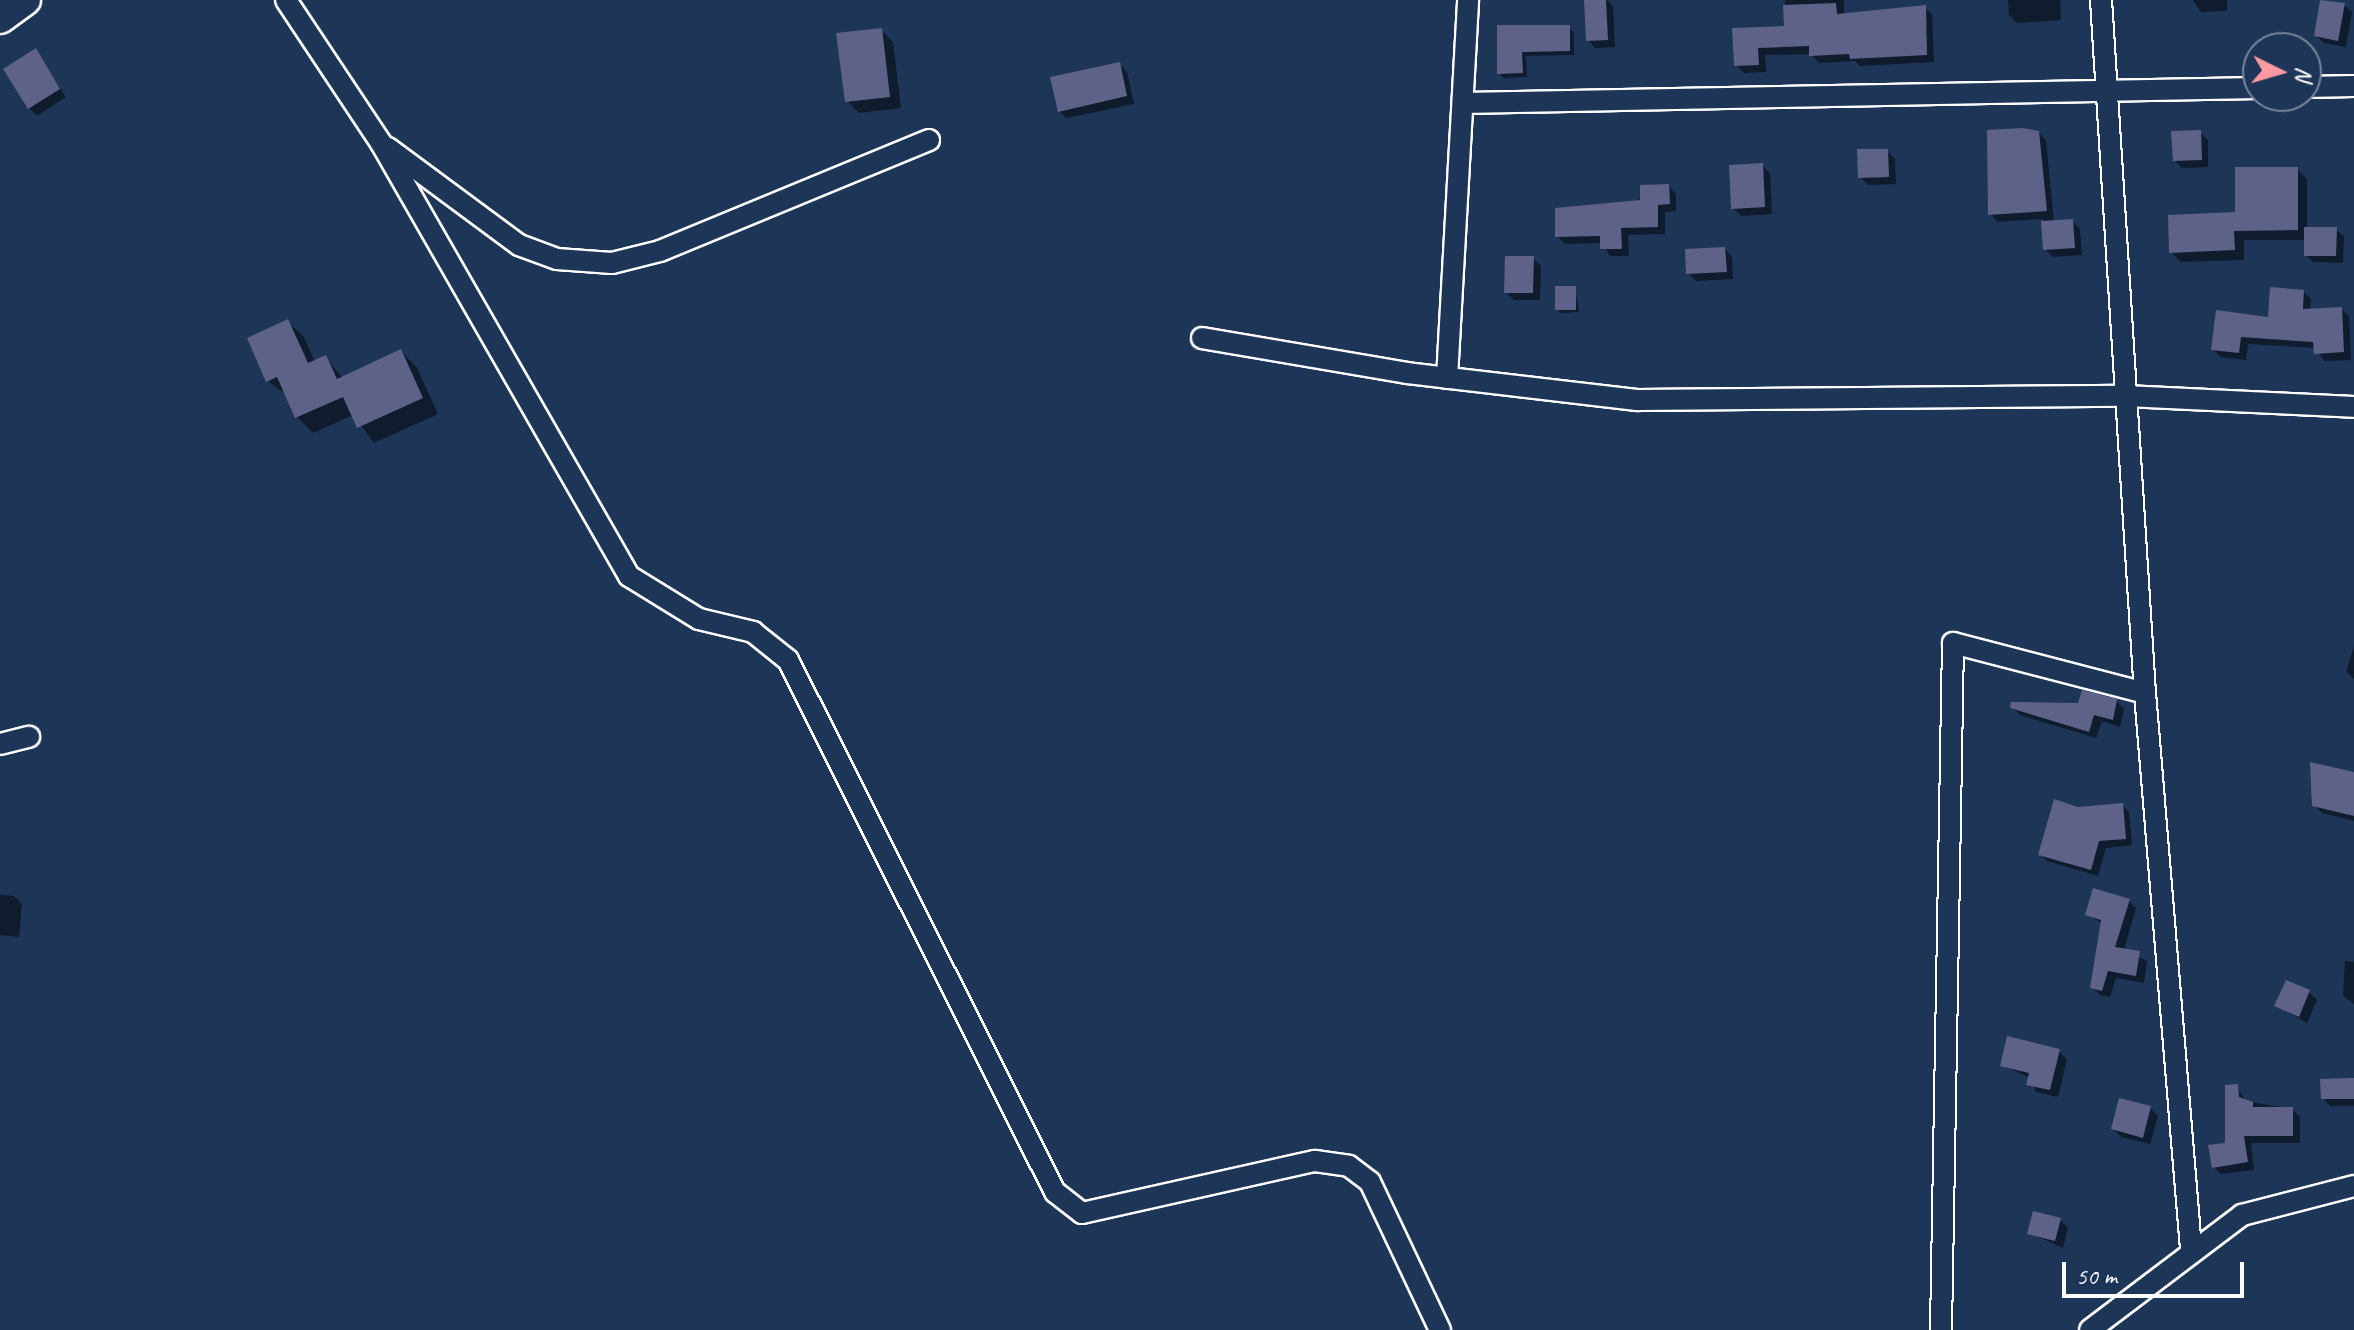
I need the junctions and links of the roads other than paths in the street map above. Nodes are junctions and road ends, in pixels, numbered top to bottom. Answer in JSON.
{"nodes":[{"id":1,"x":25,"y":0,"type":"edge"},
{"id":2,"x":286,"y":0,"type":"edge"},
{"id":3,"x":1468,"y":0,"type":"edge"},
{"id":4,"x":2101,"y":0,"type":"edge"},
{"id":5,"x":0,"y":18,"type":"edge"},
{"id":6,"x":2354,"y":86,"type":"edge"},
{"id":7,"x":2322,"y":87,"type":"edge"},
{"id":8,"x":2242,"y":88,"type":"edge"},
{"id":9,"x":2108,"y":90,"type":"junction"},
{"id":10,"x":1463,"y":103,"type":"junction"},
{"id":11,"x":929,"y":140,"type":"dead end"},
{"id":12,"x":381,"y":143,"type":"junction"},
{"id":13,"x":1202,"y":338,"type":"dead end"},
{"id":14,"x":1447,"y":378,"type":"junction"},
{"id":15,"x":2123,"y":396,"type":"junction"},
{"id":16,"x":2354,"y":407,"type":"edge"},
{"id":17,"x":2145,"y":693,"type":"junction"},
{"id":18,"x":29,"y":737,"type":"dead end"},
{"id":19,"x":0,"y":744,"type":"edge"},
{"id":20,"x":2354,"y":1186,"type":"edge"},
{"id":21,"x":2191,"y":1249,"type":"junction"},
{"id":22,"x":1440,"y":1330,"type":"edge"},
{"id":23,"x":1941,"y":1330,"type":"edge"},
{"id":24,"x":2090,"y":1330,"type":"edge"}],
"edges":[{"from":1,"to":5,"type":"main road"},
{"from":2,"to":12,"type":"street"},
{"from":3,"to":10,"type":"street"},
{"from":4,"to":9,"type":"street"},
{"from":6,"to":7,"type":"street"},
{"from":8,"to":9,"type":"street"},
{"from":9,"to":10,"type":"street"},
{"from":9,"to":15,"type":"street"},
{"from":10,"to":14,"type":"street"},
{"from":11,"to":12,"type":"street"},
{"from":12,"to":22,"type":"street"},
{"from":13,"to":14,"type":"street"},
{"from":14,"to":15,"type":"street"},
{"from":15,"to":16,"type":"street"},
{"from":15,"to":17,"type":"street"},
{"from":17,"to":21,"type":"street"},
{"from":17,"to":23,"type":"street"},
{"from":18,"to":19,"type":"street"},
{"from":20,"to":21,"type":"street"},
{"from":21,"to":24,"type":"street"}]}
